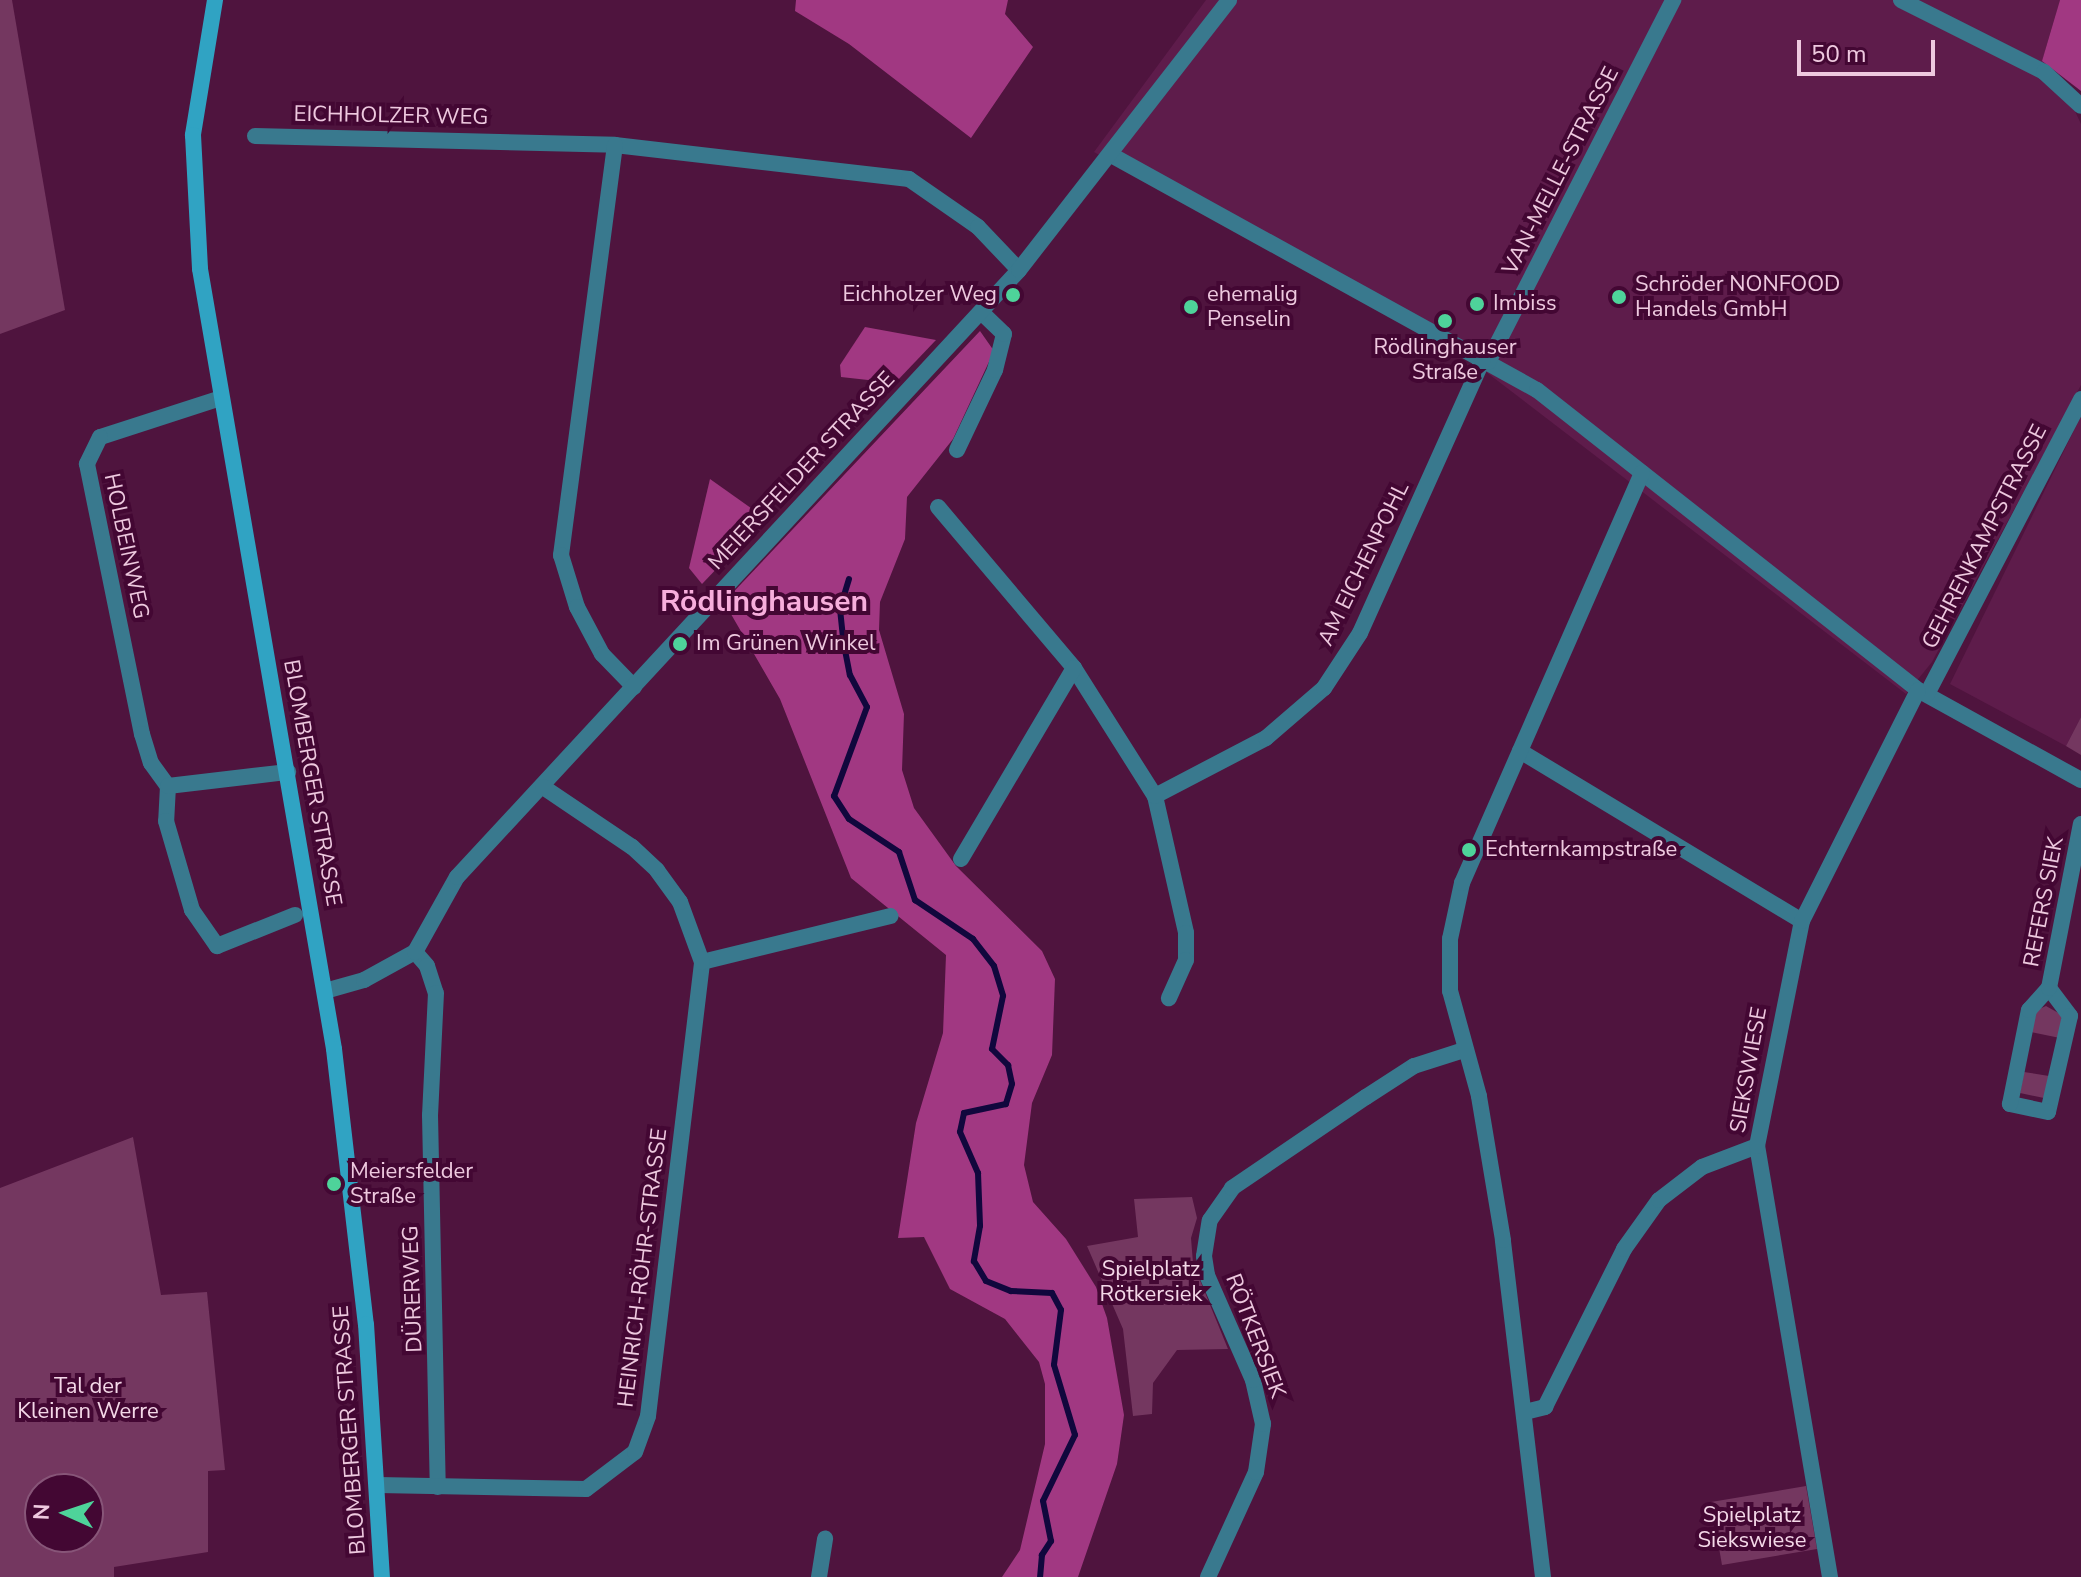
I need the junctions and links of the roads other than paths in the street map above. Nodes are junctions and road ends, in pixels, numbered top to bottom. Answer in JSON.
{"nodes":[{"id":1,"x":215,"y":0,"type":"edge"},
{"id":2,"x":1229,"y":0,"type":"edge"},
{"id":3,"x":1673,"y":0,"type":"edge"},
{"id":4,"x":1901,"y":0,"type":"edge"},
{"id":5,"x":2081,"y":106,"type":"edge"},
{"id":6,"x":255,"y":136,"type":"dead end"},
{"id":7,"x":615,"y":145,"type":"junction"},
{"id":8,"x":1113,"y":156,"type":"junction"},
{"id":9,"x":1019,"y":270,"type":"junction"},
{"id":10,"x":982,"y":313,"type":"junction"},
{"id":11,"x":1486,"y":360,"type":"junction"},
{"id":12,"x":221,"y":398,"type":"junction"},
{"id":13,"x":2081,"y":399,"type":"edge"},
{"id":14,"x":957,"y":450,"type":"dead end"},
{"id":15,"x":1642,"y":473,"type":"junction"},
{"id":16,"x":938,"y":507,"type":"dead end"},
{"id":17,"x":1074,"y":668,"type":"junction"},
{"id":18,"x":634,"y":687,"type":"junction"},
{"id":19,"x":1923,"y":692,"type":"junction"},
{"id":20,"x":1520,"y":751,"type":"junction"},
{"id":21,"x":288,"y":772,"type":"junction"},
{"id":22,"x":2081,"y":780,"type":"edge"},
{"id":23,"x":168,"y":786,"type":"junction"},
{"id":24,"x":543,"y":787,"type":"junction"},
{"id":25,"x":1155,"y":796,"type":"junction"},
{"id":26,"x":2081,"y":824,"type":"edge"},
{"id":27,"x":961,"y":859,"type":"dead end"},
{"id":28,"x":295,"y":915,"type":"dead end"},
{"id":29,"x":890,"y":916,"type":"dead end"},
{"id":30,"x":1802,"y":921,"type":"junction"},
{"id":31,"x":415,"y":952,"type":"junction"},
{"id":32,"x":702,"y":962,"type":"junction"},
{"id":33,"x":2049,"y":988,"type":"junction"},
{"id":34,"x":325,"y":991,"type":"junction"},
{"id":35,"x":1169,"y":998,"type":"dead end"},
{"id":36,"x":1464,"y":1050,"type":"junction"},
{"id":37,"x":1757,"y":1146,"type":"junction"},
{"id":38,"x":1525,"y":1412,"type":"junction"},
{"id":39,"x":378,"y":1485,"type":"junction"},
{"id":40,"x":438,"y":1487,"type":"junction"},
{"id":41,"x":825,"y":1538,"type":"dead end"},
{"id":42,"x":382,"y":1577,"type":"edge"},
{"id":43,"x":819,"y":1577,"type":"edge"},
{"id":44,"x":1208,"y":1577,"type":"edge"},
{"id":45,"x":1543,"y":1577,"type":"edge"},
{"id":46,"x":1830,"y":1577,"type":"edge"}],
"edges":[{"from":1,"to":12,"type":"street","name":"BLOMBERGER STRASSE"},
{"from":2,"to":8,"type":"street","name":"MEIERSFELDER STRASSE"},
{"from":3,"to":11,"type":"street","name":"VAN-MELLE-STRASSE"},
{"from":4,"to":5,"type":"street"},
{"from":6,"to":7,"type":"street","name":"EICHHOLZER WEG"},
{"from":7,"to":9,"type":"street","name":"EICHHOLZER WEG"},
{"from":7,"to":18,"type":"street"},
{"from":8,"to":9,"type":"street","name":"MEIERSFELDER STRASSE"},
{"from":8,"to":11,"type":"street"},
{"from":9,"to":10,"type":"street","name":"MEIERSFELDER STRASSE"},
{"from":10,"to":14,"type":"street"},
{"from":10,"to":18,"type":"street","name":"MEIERSFELDER STRASSE"},
{"from":11,"to":15,"type":"street"},
{"from":11,"to":25,"type":"street","name":"AM EICHENPOHL"},
{"from":12,"to":21,"type":"street","name":"BLOMBERGER STRASSE"},
{"from":12,"to":23,"type":"street","name":"HOLBEINWEG"},
{"from":13,"to":19,"type":"street","name":"GEHRENKAMPSTRASSE"},
{"from":15,"to":19,"type":"street"},
{"from":15,"to":20,"type":"street"},
{"from":16,"to":17,"type":"street"},
{"from":17,"to":25,"type":"street"},
{"from":17,"to":27,"type":"street"},
{"from":18,"to":24,"type":"street","name":"MEIERSFELDER STRASSE"},
{"from":19,"to":22,"type":"street"},
{"from":19,"to":30,"type":"street","name":"SIEKSWIESE"},
{"from":20,"to":30,"type":"street"},
{"from":20,"to":36,"type":"street"},
{"from":21,"to":23,"type":"street"},
{"from":21,"to":34,"type":"street","name":"BLOMBERGER STRASSE"},
{"from":23,"to":28,"type":"street"},
{"from":24,"to":31,"type":"street","name":"MEIERSFELDER STRASSE"},
{"from":24,"to":32,"type":"street","name":"HEINRICH-RÖHR-STRASSE"},
{"from":25,"to":35,"type":"street"},
{"from":26,"to":33,"type":"street","name":"REFERS SIEK"},
{"from":29,"to":32,"type":"street"},
{"from":30,"to":37,"type":"street","name":"SIEKSWIESE"},
{"from":31,"to":34,"type":"street"},
{"from":31,"to":40,"type":"street","name":"DÜRERWEG"},
{"from":32,"to":40,"type":"street","name":"HEINRICH-RÖHR-STRASSE"},
{"from":33,"to":33,"type":"street","name":"REFERS SIEK"},
{"from":34,"to":39,"type":"street","name":"BLOMBERGER STRASSE"},
{"from":36,"to":38,"type":"street"},
{"from":36,"to":44,"type":"street","name":"RÖTKERSIEK"},
{"from":37,"to":38,"type":"street"},
{"from":37,"to":46,"type":"street","name":"SIEKSWIESE"},
{"from":38,"to":45,"type":"street"},
{"from":39,"to":40,"type":"street","name":"HEINRICH-RÖHR-STRASSE"},
{"from":39,"to":42,"type":"street","name":"BLOMBERGER STRASSE"},
{"from":41,"to":43,"type":"street"}]}
